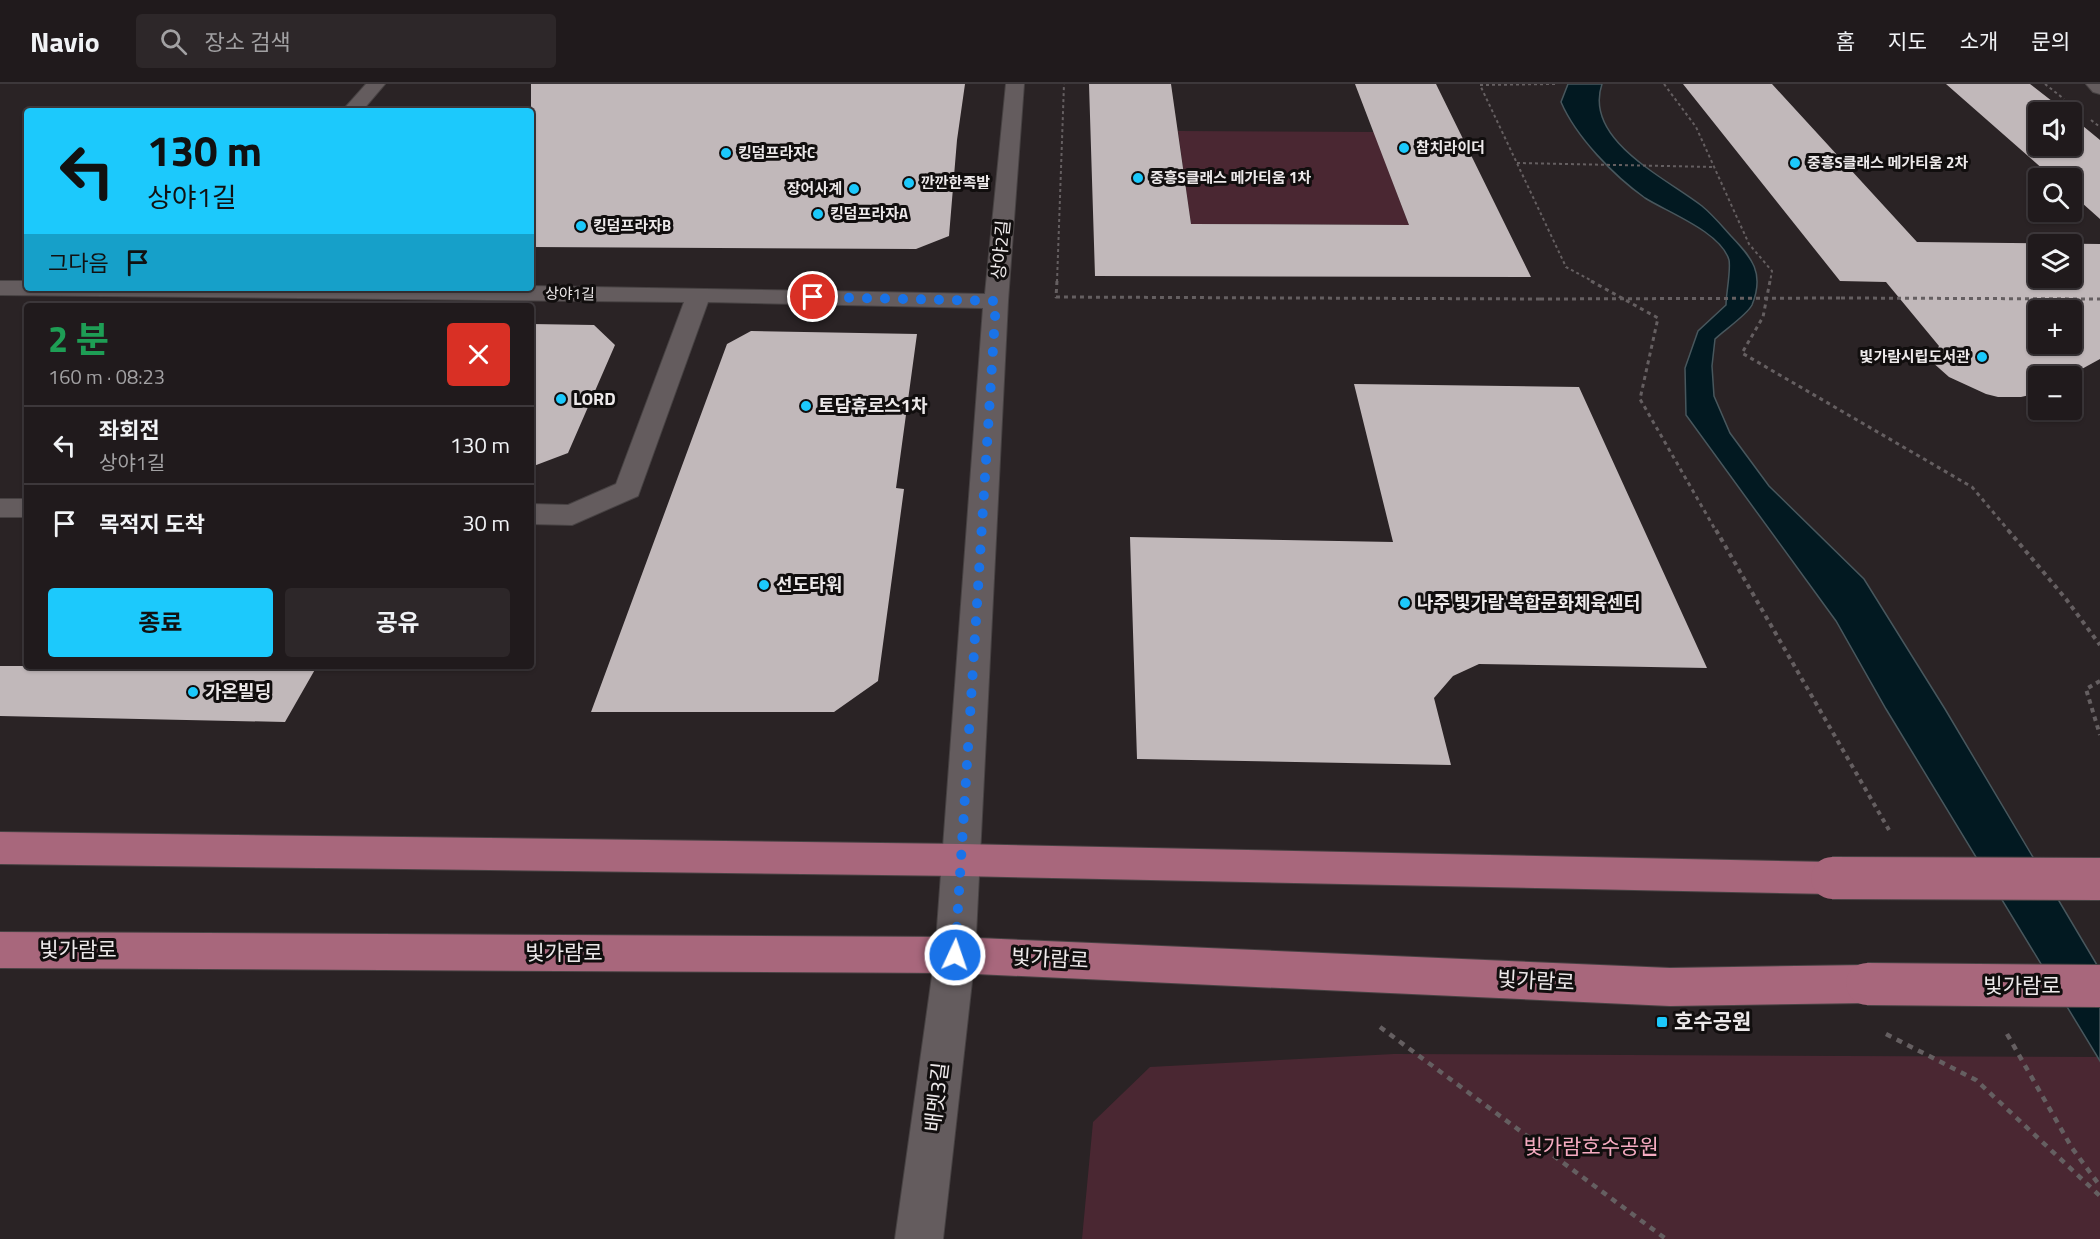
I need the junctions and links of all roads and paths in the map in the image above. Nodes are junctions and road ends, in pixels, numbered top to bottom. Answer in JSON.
{"nodes":[{"id":1,"x":376,"y":84,"type":"edge"},
{"id":2,"x":1015,"y":84,"type":"edge"},
{"id":3,"x":1064,"y":84,"type":"edge"},
{"id":4,"x":1555,"y":84,"type":"edge"},
{"id":5,"x":1664,"y":84,"type":"edge"},
{"id":6,"x":2095,"y":84,"type":"edge"},
{"id":7,"x":2100,"y":88,"type":"edge"},
{"id":8,"x":355,"y":108,"type":"edge"},
{"id":9,"x":1517,"y":163,"type":"junction"},
{"id":10,"x":1715,"y":167,"type":"junction"},
{"id":11,"x":0,"y":288,"type":"edge"},
{"id":12,"x":24,"y":288,"type":"edge"},
{"id":13,"x":364,"y":291,"type":"edge"},
{"id":14,"x":699,"y":295,"type":"junction"},
{"id":15,"x":2100,"y":299,"type":"edge"},
{"id":16,"x":996,"y":301,"type":"junction"},
{"id":17,"x":0,"y":508,"type":"edge"},
{"id":18,"x":24,"y":508,"type":"edge"},
{"id":19,"x":534,"y":514,"type":"edge"},
{"id":20,"x":2100,"y":645,"type":"edge"},
{"id":21,"x":2100,"y":681,"type":"edge"},
{"id":22,"x":2100,"y":735,"type":"edge"},
{"id":23,"x":1895,"y":840,"type":"dead end"},
{"id":24,"x":0,"y":848,"type":"edge"},
{"id":25,"x":961,"y":860,"type":"junction"},
{"id":26,"x":2100,"y":879,"type":"edge"},
{"id":27,"x":0,"y":950,"type":"edge"},
{"id":28,"x":955,"y":955,"type":"junction"},
{"id":29,"x":2100,"y":986,"type":"edge"},
{"id":30,"x":2001,"y":1025,"type":"dead end"},
{"id":31,"x":1380,"y":1027,"type":"dead end"},
{"id":32,"x":1880,"y":1030,"type":"dead end"},
{"id":33,"x":2100,"y":1185,"type":"edge"},
{"id":34,"x":2100,"y":1196,"type":"edge"},
{"id":35,"x":919,"y":1239,"type":"edge"},
{"id":36,"x":1666,"y":1239,"type":"edge"}],
"edges":[{"from":1,"to":8,"type":"street"},
{"from":2,"to":16,"type":"street","name":"상야2길"},
{"from":3,"to":15,"type":"path","bridge":true},
{"from":4,"to":9,"type":"path"},
{"from":5,"to":10,"type":"path"},
{"from":6,"to":7,"type":"street"},
{"from":9,"to":10,"type":"path"},
{"from":9,"to":23,"type":"path"},
{"from":10,"to":20,"type":"path"},
{"from":11,"to":12,"type":"street","name":"상야1길"},
{"from":13,"to":14,"type":"street","name":"상야1길"},
{"from":14,"to":16,"type":"street","name":"상야1길"},
{"from":14,"to":19,"type":"street"},
{"from":16,"to":25,"type":"street","name":"상야2길"},
{"from":17,"to":18,"type":"street"},
{"from":21,"to":22,"type":"path"},
{"from":24,"to":25,"type":"main road"},
{"from":25,"to":26,"type":"main road","bridge":true},
{"from":25,"to":28,"type":"street","name":"상야2길"},
{"from":27,"to":28,"type":"main road","name":"빛가람로"},
{"from":28,"to":29,"type":"main road","name":"빛가람로","bridge":true},
{"from":28,"to":35,"type":"street","name":"배멧3길"},
{"from":30,"to":33,"type":"path"},
{"from":31,"to":36,"type":"path"},
{"from":32,"to":34,"type":"path"}]}
